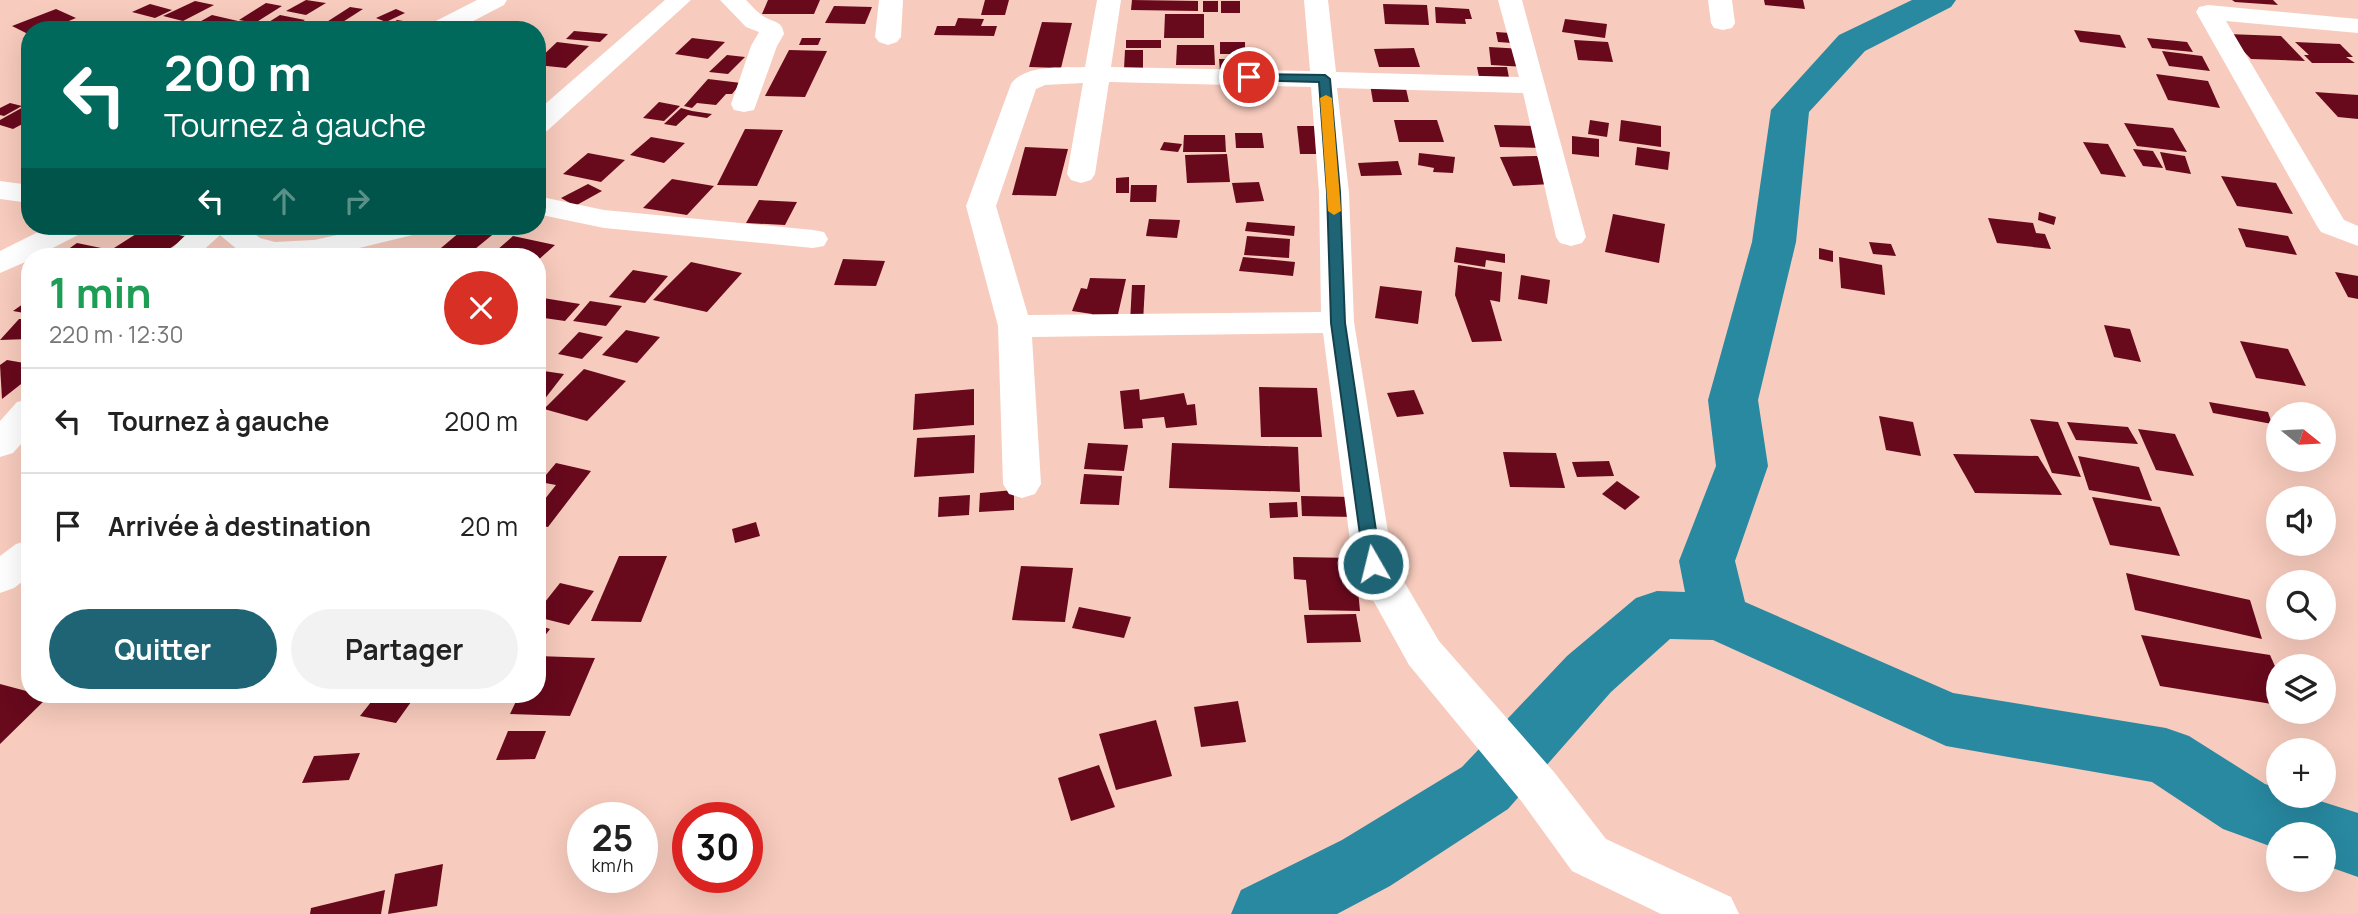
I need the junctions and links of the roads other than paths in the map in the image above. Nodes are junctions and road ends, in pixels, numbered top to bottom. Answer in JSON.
{"nodes":[{"id":1,"x":495,"y":0,"type":"edge"},
{"id":2,"x":679,"y":0,"type":"edge"},
{"id":3,"x":732,"y":0,"type":"edge"},
{"id":4,"x":891,"y":0,"type":"edge"},
{"id":5,"x":1109,"y":0,"type":"edge"},
{"id":6,"x":1316,"y":0,"type":"edge"},
{"id":7,"x":1510,"y":0,"type":"edge"},
{"id":8,"x":454,"y":21,"type":"edge"},
{"id":9,"x":2358,"y":26,"type":"edge"},
{"id":10,"x":888,"y":37,"type":"dead end"},
{"id":11,"x":1097,"y":74,"type":"junction"},
{"id":12,"x":1325,"y":79,"type":"junction"},
{"id":13,"x":1534,"y":85,"type":"junction"},
{"id":14,"x":744,"y":104,"type":"dead end"},
{"id":15,"x":546,"y":117,"type":"edge"},
{"id":16,"x":1080,"y":174,"type":"dead end"},
{"id":17,"x":0,"y":190,"type":"edge"},
{"id":18,"x":21,"y":193,"type":"edge"},
{"id":19,"x":546,"y":207,"type":"edge"},
{"id":20,"x":2349,"y":231,"type":"edge"},
{"id":21,"x":55,"y":235,"type":"edge"},
{"id":22,"x":203,"y":235,"type":"edge"},
{"id":23,"x":239,"y":235,"type":"edge"},
{"id":24,"x":379,"y":235,"type":"edge"},
{"id":25,"x":405,"y":235,"type":"edge"},
{"id":26,"x":1571,"y":237,"type":"dead end"},
{"id":27,"x":813,"y":239,"type":"dead end"},
{"id":28,"x":30,"y":248,"type":"edge"},
{"id":29,"x":188,"y":248,"type":"edge"},
{"id":30,"x":255,"y":248,"type":"edge"},
{"id":31,"x":314,"y":248,"type":"edge"},
{"id":32,"x":389,"y":248,"type":"edge"},
{"id":33,"x":21,"y":252,"type":"edge"},
{"id":34,"x":0,"y":263,"type":"edge"},
{"id":35,"x":1338,"y":323,"type":"junction"},
{"id":36,"x":1015,"y":326,"type":"junction"},
{"id":37,"x":21,"y":421,"type":"edge"},
{"id":38,"x":0,"y":444,"type":"edge"},
{"id":39,"x":1022,"y":484,"type":"dead end"},
{"id":40,"x":21,"y":562,"type":"edge"},
{"id":41,"x":0,"y":577,"type":"edge"},
{"id":42,"x":1487,"y":728,"type":"joint"},
{"id":43,"x":1714,"y":914,"type":"edge"}],
"edges":[{"from":1,"to":8,"type":"street"},
{"from":2,"to":15,"type":"street"},
{"from":3,"to":14,"type":"street"},
{"from":4,"to":10,"type":"street"},
{"from":5,"to":11,"type":"street"},
{"from":6,"to":12,"type":"street"},
{"from":7,"to":13,"type":"street"},
{"from":9,"to":20,"type":"street"},
{"from":11,"to":12,"type":"street"},
{"from":11,"to":16,"type":"street"},
{"from":11,"to":36,"type":"street"},
{"from":12,"to":13,"type":"street"},
{"from":12,"to":35,"type":"street"},
{"from":13,"to":26,"type":"street"},
{"from":17,"to":18,"type":"street"},
{"from":19,"to":27,"type":"street"},
{"from":21,"to":28,"type":"street"},
{"from":22,"to":29,"type":"street"},
{"from":23,"to":30,"type":"street"},
{"from":24,"to":31,"type":"street"},
{"from":25,"to":32,"type":"street"},
{"from":33,"to":34,"type":"street"},
{"from":35,"to":36,"type":"street"},
{"from":35,"to":42,"type":"street"},
{"from":36,"to":39,"type":"street"},
{"from":37,"to":38,"type":"street"},
{"from":40,"to":41,"type":"street"},
{"from":42,"to":43,"type":"street"}]}
